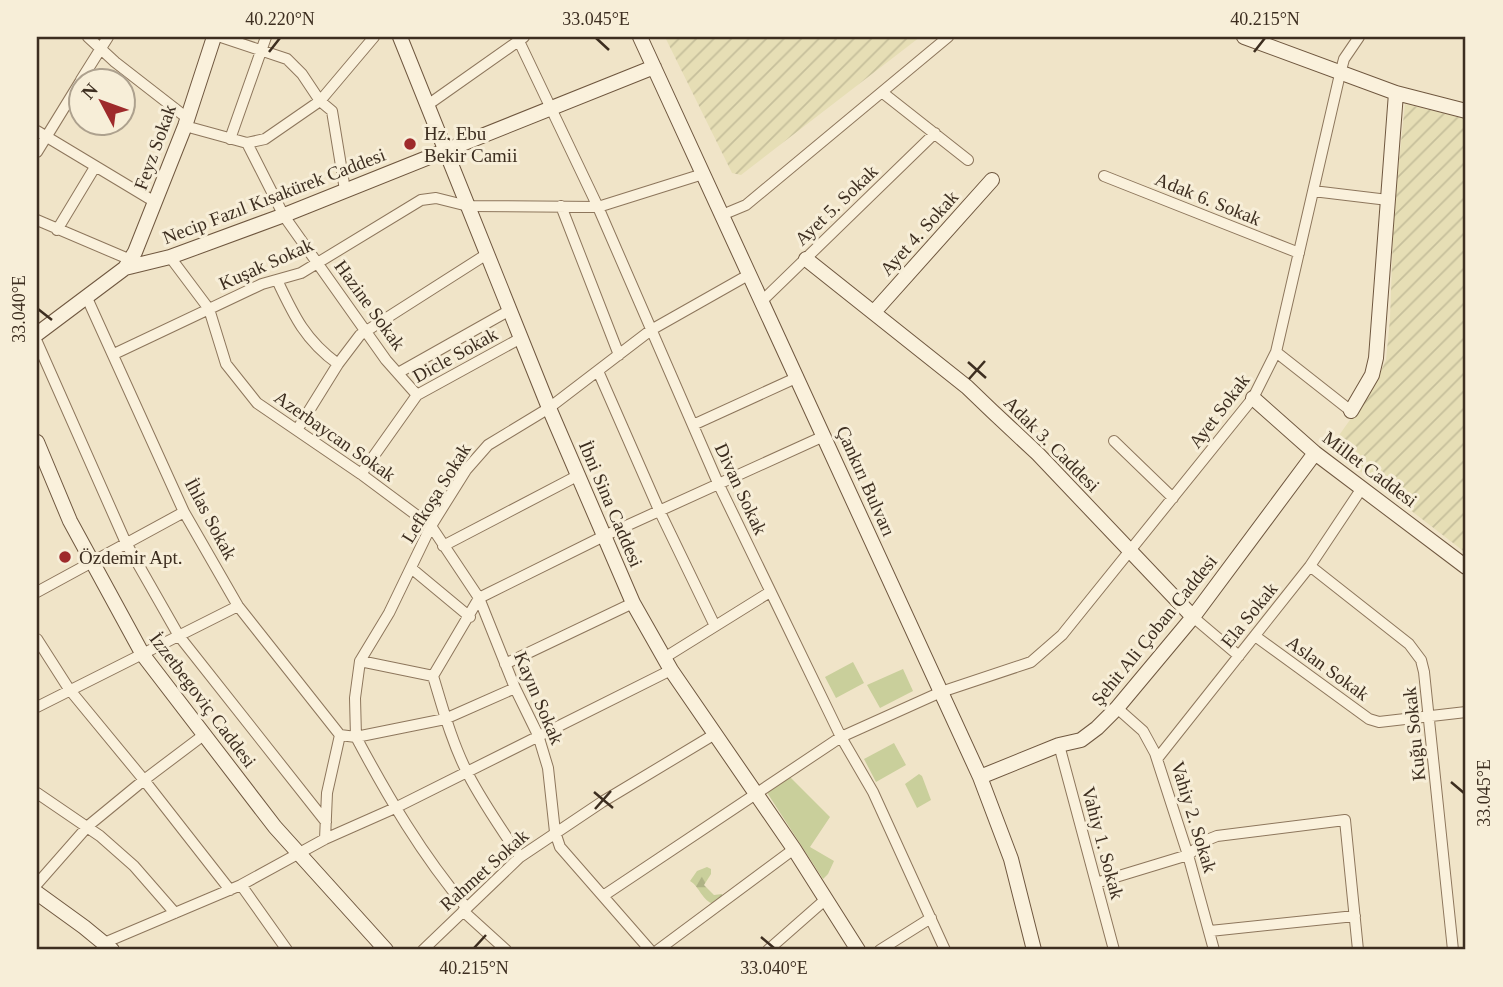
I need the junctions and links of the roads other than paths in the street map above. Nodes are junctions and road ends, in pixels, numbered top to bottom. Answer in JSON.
{"nodes":[{"id":1,"x":88,"y":37,"type":"edge"},
{"id":2,"x":108,"y":37,"type":"edge"},
{"id":3,"x":214,"y":37,"type":"edge"},
{"id":4,"x":221,"y":37,"type":"edge"},
{"id":5,"x":266,"y":37,"type":"edge"},
{"id":6,"x":374,"y":37,"type":"edge"},
{"id":7,"x":400,"y":37,"type":"edge"},
{"id":8,"x":640,"y":37,"type":"edge"},
{"id":9,"x":948,"y":37,"type":"edge"},
{"id":10,"x":1244,"y":37,"type":"edge"},
{"id":11,"x":1359,"y":37,"type":"edge"},
{"id":12,"x":520,"y":38,"type":"edge"},
{"id":13,"x":100,"y":49,"type":"junction"},
{"id":14,"x":262,"y":50,"type":"junction"},
{"id":15,"x":90,"y":66,"type":"edge"},
{"id":16,"x":654,"y":66,"type":"junction"},
{"id":17,"x":1340,"y":74,"type":"junction"},
{"id":18,"x":883,"y":93,"type":"junction"},
{"id":19,"x":1396,"y":93,"type":"junction"},
{"id":20,"x":66,"y":101,"type":"edge"},
{"id":21,"x":320,"y":101,"type":"junction"},
{"id":22,"x":429,"y":103,"type":"junction"},
{"id":23,"x":551,"y":110,"type":"junction"},
{"id":24,"x":1466,"y":111,"type":"edge"},
{"id":25,"x":186,"y":122,"type":"junction"},
{"id":26,"x":934,"y":133,"type":"junction"},
{"id":27,"x":41,"y":134,"type":"edge"},
{"id":28,"x":230,"y":139,"type":"junction"},
{"id":29,"x":247,"y":144,"type":"junction"},
{"id":30,"x":447,"y":151,"type":"junction"},
{"id":31,"x":37,"y":152,"type":"edge"},
{"id":32,"x":968,"y":160,"type":"dead end"},
{"id":33,"x":95,"y":167,"type":"junction"},
{"id":34,"x":702,"y":174,"type":"junction"},
{"id":35,"x":1104,"y":176,"type":"dead end"},
{"id":36,"x":992,"y":180,"type":"dead end"},
{"id":37,"x":345,"y":190,"type":"junction"},
{"id":38,"x":1313,"y":191,"type":"junction"},
{"id":39,"x":1388,"y":200,"type":"junction"},
{"id":40,"x":155,"y":202,"type":"junction"},
{"id":41,"x":468,"y":206,"type":"junction"},
{"id":42,"x":561,"y":206,"type":"junction"},
{"id":43,"x":598,"y":206,"type":"junction"},
{"id":44,"x":722,"y":215,"type":"junction"},
{"id":45,"x":284,"y":216,"type":"junction"},
{"id":46,"x":37,"y":220,"type":"edge"},
{"id":47,"x":57,"y":230,"type":"junction"},
{"id":48,"x":1299,"y":253,"type":"junction"},
{"id":49,"x":487,"y":254,"type":"junction"},
{"id":50,"x":170,"y":257,"type":"junction"},
{"id":51,"x":806,"y":258,"type":"junction"},
{"id":52,"x":318,"y":262,"type":"junction"},
{"id":53,"x":128,"y":264,"type":"junction"},
{"id":54,"x":750,"y":274,"type":"junction"},
{"id":55,"x":276,"y":280,"type":"junction"},
{"id":56,"x":87,"y":298,"type":"junction"},
{"id":57,"x":762,"y":301,"type":"junction"},
{"id":58,"x":209,"y":309,"type":"junction"},
{"id":59,"x":510,"y":310,"type":"junction"},
{"id":60,"x":874,"y":312,"type":"junction"},
{"id":61,"x":367,"y":330,"type":"junction"},
{"id":62,"x":652,"y":330,"type":"junction"},
{"id":63,"x":37,"y":334,"type":"edge"},
{"id":64,"x":521,"y":338,"type":"junction"},
{"id":65,"x":37,"y":342,"type":"edge"},
{"id":66,"x":1276,"y":352,"type":"junction"},
{"id":67,"x":114,"y":354,"type":"junction"},
{"id":68,"x":619,"y":355,"type":"junction"},
{"id":69,"x":338,"y":364,"type":"junction"},
{"id":70,"x":598,"y":371,"type":"junction"},
{"id":71,"x":398,"y":373,"type":"junction"},
{"id":72,"x":797,"y":377,"type":"junction"},
{"id":73,"x":417,"y":395,"type":"junction"},
{"id":74,"x":1253,"y":398,"type":"junction"},
{"id":75,"x":549,"y":408,"type":"junction"},
{"id":76,"x":1351,"y":411,"type":"joint"},
{"id":77,"x":693,"y":425,"type":"junction"},
{"id":78,"x":297,"y":430,"type":"junction"},
{"id":79,"x":824,"y":436,"type":"junction"},
{"id":80,"x":1114,"y":441,"type":"dead end"},
{"id":81,"x":37,"y":442,"type":"edge"},
{"id":82,"x":1315,"y":453,"type":"junction"},
{"id":83,"x":361,"y":474,"type":"junction"},
{"id":84,"x":577,"y":476,"type":"junction"},
{"id":85,"x":718,"y":483,"type":"junction"},
{"id":86,"x":1362,"y":488,"type":"junction"},
{"id":87,"x":1173,"y":498,"type":"junction"},
{"id":88,"x":659,"y":510,"type":"junction"},
{"id":89,"x":184,"y":512,"type":"junction"},
{"id":90,"x":431,"y":526,"type":"junction"},
{"id":91,"x":604,"y":536,"type":"junction"},
{"id":92,"x":127,"y":543,"type":"junction"},
{"id":93,"x":443,"y":546,"type":"junction"},
{"id":94,"x":1129,"y":552,"type":"junction"},
{"id":95,"x":92,"y":563,"type":"junction"},
{"id":96,"x":1310,"y":566,"type":"junction"},
{"id":97,"x":411,"y":568,"type":"junction"},
{"id":98,"x":1466,"y":568,"type":"edge"},
{"id":99,"x":37,"y":592,"type":"edge"},
{"id":100,"x":770,"y":592,"type":"junction"},
{"id":101,"x":479,"y":598,"type":"junction"},
{"id":102,"x":633,"y":603,"type":"junction"},
{"id":103,"x":238,"y":606,"type":"junction"},
{"id":104,"x":470,"y":617,"type":"junction"},
{"id":105,"x":1193,"y":617,"type":"junction"},
{"id":106,"x":715,"y":626,"type":"junction"},
{"id":107,"x":179,"y":636,"type":"junction"},
{"id":108,"x":1255,"y":636,"type":"junction"},
{"id":109,"x":37,"y":639,"type":"edge"},
{"id":110,"x":143,"y":655,"type":"junction"},
{"id":111,"x":1238,"y":656,"type":"junction"},
{"id":112,"x":360,"y":662,"type":"junction"},
{"id":113,"x":505,"y":664,"type":"junction"},
{"id":114,"x":668,"y":664,"type":"junction"},
{"id":115,"x":433,"y":676,"type":"junction"},
{"id":116,"x":515,"y":688,"type":"junction"},
{"id":117,"x":69,"y":690,"type":"junction"},
{"id":118,"x":941,"y":692,"type":"junction"},
{"id":119,"x":37,"y":707,"type":"edge"},
{"id":120,"x":1117,"y":708,"type":"junction"},
{"id":121,"x":1466,"y":712,"type":"edge"},
{"id":122,"x":1430,"y":717,"type":"junction"},
{"id":123,"x":445,"y":719,"type":"junction"},
{"id":124,"x":205,"y":734,"type":"junction"},
{"id":125,"x":715,"y":734,"type":"junction"},
{"id":126,"x":340,"y":735,"type":"junction"},
{"id":127,"x":538,"y":735,"type":"junction"},
{"id":128,"x":356,"y":737,"type":"junction"},
{"id":129,"x":841,"y":737,"type":"junction"},
{"id":130,"x":1059,"y":746,"type":"junction"},
{"id":131,"x":1157,"y":759,"type":"junction"},
{"id":132,"x":466,"y":772,"type":"junction"},
{"id":133,"x":980,"y":778,"type":"junction"},
{"id":134,"x":144,"y":779,"type":"junction"},
{"id":135,"x":37,"y":793,"type":"edge"},
{"id":136,"x":757,"y":793,"type":"junction"},
{"id":137,"x":395,"y":808,"type":"junction"},
{"id":138,"x":326,"y":822,"type":"junction"},
{"id":139,"x":88,"y":826,"type":"junction"},
{"id":140,"x":555,"y":832,"type":"junction"},
{"id":141,"x":325,"y":839,"type":"junction"},
{"id":142,"x":794,"y":849,"type":"junction"},
{"id":143,"x":299,"y":854,"type":"junction"},
{"id":144,"x":1188,"y":855,"type":"junction"},
{"id":145,"x":520,"y":857,"type":"junction"},
{"id":146,"x":1096,"y":883,"type":"junction"},
{"id":147,"x":37,"y":884,"type":"edge"},
{"id":148,"x":241,"y":885,"type":"junction"},
{"id":149,"x":230,"y":890,"type":"junction"},
{"id":150,"x":37,"y":892,"type":"edge"},
{"id":151,"x":603,"y":896,"type":"junction"},
{"id":152,"x":826,"y":900,"type":"junction"},
{"id":153,"x":465,"y":909,"type":"junction"},
{"id":154,"x":176,"y":913,"type":"junction"},
{"id":155,"x":1354,"y":916,"type":"junction"},
{"id":156,"x":930,"y":918,"type":"junction"},
{"id":157,"x":1210,"y":931,"type":"junction"},
{"id":158,"x":108,"y":947,"type":"edge"},
{"id":159,"x":279,"y":948,"type":"edge"},
{"id":160,"x":387,"y":950,"type":"edge"},
{"id":161,"x":424,"y":950,"type":"edge"},
{"id":162,"x":506,"y":950,"type":"edge"},
{"id":163,"x":650,"y":950,"type":"edge"},
{"id":164,"x":658,"y":950,"type":"edge"},
{"id":165,"x":768,"y":950,"type":"edge"},
{"id":166,"x":858,"y":950,"type":"edge"},
{"id":167,"x":880,"y":950,"type":"edge"},
{"id":168,"x":945,"y":950,"type":"edge"},
{"id":169,"x":1034,"y":950,"type":"edge"},
{"id":170,"x":1114,"y":950,"type":"edge"},
{"id":171,"x":1214,"y":950,"type":"edge"},
{"id":172,"x":1358,"y":950,"type":"edge"},
{"id":173,"x":1453,"y":950,"type":"edge"}],
"edges":[{"from":1,"to":13,"type":"street"},
{"from":2,"to":13,"type":"street"},
{"from":3,"to":25,"type":"street","name":"Feyz Sokak"},
{"from":4,"to":14,"type":"street"},
{"from":5,"to":14,"type":"street"},
{"from":6,"to":21,"type":"street"},
{"from":7,"to":22,"type":"street","name":"İbni Sina Caddesi"},
{"from":8,"to":16,"type":"street","name":"Çankırı Bulvarı"},
{"from":9,"to":18,"type":"street"},
{"from":10,"to":17,"type":"street"},
{"from":11,"to":17,"type":"street","name":"Ayet Sokak"},
{"from":12,"to":22,"type":"street"},
{"from":12,"to":23,"type":"street","name":"Divan Sokak"},
{"from":13,"to":15,"type":"street"},
{"from":13,"to":25,"type":"street"},
{"from":14,"to":21,"type":"street"},
{"from":14,"to":28,"type":"street"},
{"from":16,"to":23,"type":"street","name":"Necip Fazıl Kısakürek Caddesi"},
{"from":16,"to":34,"type":"street","name":"Çankırı Bulvarı"},
{"from":17,"to":19,"type":"street"},
{"from":17,"to":38,"type":"street","name":"Ayet Sokak"},
{"from":18,"to":26,"type":"street"},
{"from":18,"to":44,"type":"street"},
{"from":19,"to":24,"type":"street"},
{"from":19,"to":39,"type":"street"},
{"from":20,"to":27,"type":"street"},
{"from":21,"to":29,"type":"street"},
{"from":21,"to":37,"type":"street"},
{"from":22,"to":30,"type":"street","name":"İbni Sina Caddesi"},
{"from":23,"to":30,"type":"street","name":"Necip Fazıl Kısakürek Caddesi"},
{"from":23,"to":43,"type":"street","name":"Divan Sokak"},
{"from":25,"to":28,"type":"street"},
{"from":25,"to":40,"type":"street","name":"Feyz Sokak"},
{"from":26,"to":32,"type":"street"},
{"from":26,"to":51,"type":"street","name":"Ayet 5. Sokak"},
{"from":27,"to":31,"type":"street"},
{"from":27,"to":33,"type":"street"},
{"from":28,"to":29,"type":"street"},
{"from":29,"to":45,"type":"street","name":"Hazine Sokak"},
{"from":30,"to":37,"type":"street","name":"Necip Fazıl Kısakürek Caddesi"},
{"from":30,"to":41,"type":"street","name":"İbni Sina Caddesi"},
{"from":33,"to":40,"type":"street"},
{"from":33,"to":47,"type":"street"},
{"from":34,"to":43,"type":"street","name":"Kuşak Sokak"},
{"from":34,"to":44,"type":"street","name":"Çankırı Bulvarı"},
{"from":35,"to":48,"type":"street","name":"Adak 6. Sokak"},
{"from":36,"to":60,"type":"street","name":"Ayet 4. Sokak"},
{"from":37,"to":45,"type":"street","name":"Necip Fazıl Kısakürek Caddesi"},
{"from":38,"to":39,"type":"street"},
{"from":38,"to":48,"type":"street","name":"Ayet Sokak"},
{"from":39,"to":76,"type":"street"},
{"from":40,"to":53,"type":"street","name":"Feyz Sokak"},
{"from":41,"to":42,"type":"street","name":"Kuşak Sokak"},
{"from":41,"to":49,"type":"street","name":"İbni Sina Caddesi"},
{"from":41,"to":52,"type":"street","name":"Kuşak Sokak"},
{"from":42,"to":43,"type":"street","name":"Kuşak Sokak"},
{"from":42,"to":68,"type":"street"},
{"from":43,"to":62,"type":"street","name":"Divan Sokak"},
{"from":44,"to":54,"type":"street","name":"Çankırı Bulvarı"},
{"from":45,"to":50,"type":"street","name":"Necip Fazıl Kısakürek Caddesi"},
{"from":45,"to":52,"type":"street","name":"Hazine Sokak"},
{"from":46,"to":47,"type":"street"},
{"from":47,"to":53,"type":"street"},
{"from":48,"to":66,"type":"street","name":"Ayet Sokak"},
{"from":49,"to":59,"type":"street","name":"İbni Sina Caddesi"},
{"from":49,"to":61,"type":"street"},
{"from":50,"to":53,"type":"street","name":"Necip Fazıl Kısakürek Caddesi"},
{"from":50,"to":58,"type":"street","name":"Azerbaycan Sokak"},
{"from":51,"to":57,"type":"street","name":"Ayet 5. Sokak"},
{"from":51,"to":60,"type":"street","name":"Adak 3. Caddesi"},
{"from":52,"to":55,"type":"street","name":"Kuşak Sokak"},
{"from":52,"to":61,"type":"street","name":"Hazine Sokak"},
{"from":53,"to":56,"type":"street","name":"Necip Fazıl Kısakürek Caddesi"},
{"from":54,"to":57,"type":"street","name":"Çankırı Bulvarı"},
{"from":54,"to":62,"type":"street","name":"Lefkoşa Sokak"},
{"from":55,"to":58,"type":"street","name":"Kuşak Sokak"},
{"from":55,"to":69,"type":"street"},
{"from":56,"to":63,"type":"street","name":"Necip Fazıl Kısakürek Caddesi"},
{"from":56,"to":67,"type":"street","name":"İhlas Sokak"},
{"from":57,"to":72,"type":"street","name":"Çankırı Bulvarı"},
{"from":58,"to":67,"type":"street","name":"Kuşak Sokak"},
{"from":58,"to":78,"type":"street","name":"Azerbaycan Sokak"},
{"from":59,"to":64,"type":"street","name":"İbni Sina Caddesi"},
{"from":59,"to":71,"type":"street"},
{"from":60,"to":94,"type":"street","name":"Adak 3. Caddesi"},
{"from":61,"to":69,"type":"street"},
{"from":61,"to":71,"type":"street","name":"Hazine Sokak"},
{"from":62,"to":68,"type":"street","name":"Lefkoşa Sokak"},
{"from":62,"to":77,"type":"street","name":"Divan Sokak"},
{"from":64,"to":73,"type":"street","name":"Dicle Sokak"},
{"from":64,"to":75,"type":"street","name":"İbni Sina Caddesi"},
{"from":65,"to":92,"type":"street"},
{"from":66,"to":74,"type":"street","name":"Ayet Sokak"},
{"from":66,"to":76,"type":"street"},
{"from":67,"to":89,"type":"street","name":"İhlas Sokak"},
{"from":68,"to":70,"type":"street","name":"Lefkoşa Sokak"},
{"from":69,"to":78,"type":"street"},
{"from":70,"to":75,"type":"street","name":"Lefkoşa Sokak"},
{"from":70,"to":88,"type":"street"},
{"from":71,"to":73,"type":"street","name":"Hazine Sokak"},
{"from":72,"to":77,"type":"street"},
{"from":72,"to":79,"type":"street","name":"Çankırı Bulvarı"},
{"from":73,"to":83,"type":"street","name":"Dicle Sokak"},
{"from":74,"to":82,"type":"street","name":"Millet Caddesi"},
{"from":74,"to":87,"type":"street","name":"Ayet Sokak"},
{"from":75,"to":84,"type":"street","name":"İbni Sina Caddesi"},
{"from":75,"to":90,"type":"street","name":"Lefkoşa Sokak"},
{"from":77,"to":85,"type":"street","name":"Divan Sokak"},
{"from":78,"to":83,"type":"street","name":"Azerbaycan Sokak"},
{"from":79,"to":85,"type":"street"},
{"from":79,"to":118,"type":"street","name":"Çankırı Bulvarı"},
{"from":80,"to":87,"type":"street"},
{"from":81,"to":95,"type":"street","name":"İzzetbegoviç Caddesi"},
{"from":82,"to":86,"type":"street","name":"Millet Caddesi"},
{"from":82,"to":105,"type":"street","name":"Şehit Ali Çoban Caddesi"},
{"from":83,"to":90,"type":"street","name":"Azerbaycan Sokak"},
{"from":84,"to":91,"type":"street","name":"İbni Sina Caddesi"},
{"from":84,"to":93,"type":"street"},
{"from":85,"to":88,"type":"street"},
{"from":85,"to":100,"type":"street","name":"Divan Sokak"},
{"from":86,"to":96,"type":"street","name":"Ela Sokak"},
{"from":86,"to":98,"type":"street","name":"Millet Caddesi"},
{"from":87,"to":94,"type":"street","name":"Ayet Sokak"},
{"from":88,"to":91,"type":"street"},
{"from":88,"to":106,"type":"street"},
{"from":89,"to":92,"type":"street"},
{"from":89,"to":103,"type":"street","name":"İhlas Sokak"},
{"from":90,"to":93,"type":"street","name":"Kayın Sokak"},
{"from":90,"to":97,"type":"street","name":"Lefkoşa Sokak"},
{"from":91,"to":101,"type":"street"},
{"from":91,"to":102,"type":"street","name":"İbni Sina Caddesi"},
{"from":92,"to":95,"type":"street"},
{"from":92,"to":107,"type":"street"},
{"from":93,"to":101,"type":"street","name":"Kayın Sokak"},
{"from":94,"to":105,"type":"street","name":"Adak 3. Caddesi"},
{"from":94,"to":118,"type":"street","name":"Ayet Sokak"},
{"from":95,"to":99,"type":"street"},
{"from":95,"to":110,"type":"street","name":"İzzetbegoviç Caddesi"},
{"from":96,"to":108,"type":"street","name":"Ela Sokak"},
{"from":96,"to":122,"type":"street","name":"Kuğu Sokak"},
{"from":97,"to":104,"type":"street"},
{"from":97,"to":112,"type":"street","name":"Lefkoşa Sokak"},
{"from":100,"to":106,"type":"street"},
{"from":100,"to":129,"type":"street","name":"Divan Sokak"},
{"from":101,"to":104,"type":"street"},
{"from":101,"to":113,"type":"street","name":"Kayın Sokak"},
{"from":102,"to":113,"type":"street"},
{"from":102,"to":114,"type":"street","name":"İbni Sina Caddesi"},
{"from":103,"to":107,"type":"street"},
{"from":103,"to":126,"type":"street","name":"İhlas Sokak"},
{"from":104,"to":115,"type":"street"},
{"from":105,"to":111,"type":"street"},
{"from":105,"to":120,"type":"street","name":"Şehit Ali Çoban Caddesi"},
{"from":106,"to":114,"type":"street"},
{"from":107,"to":110,"type":"street"},
{"from":107,"to":138,"type":"street"},
{"from":108,"to":111,"type":"street","name":"Ela Sokak"},
{"from":108,"to":122,"type":"street","name":"Aslan Sokak"},
{"from":109,"to":117,"type":"street"},
{"from":110,"to":117,"type":"street"},
{"from":110,"to":124,"type":"street","name":"İzzetbegoviç Caddesi"},
{"from":111,"to":131,"type":"street","name":"Ela Sokak"},
{"from":112,"to":115,"type":"street"},
{"from":112,"to":128,"type":"street","name":"Lefkoşa Sokak"},
{"from":113,"to":116,"type":"street","name":"Kayın Sokak"},
{"from":114,"to":125,"type":"street","name":"İbni Sina Caddesi"},
{"from":114,"to":127,"type":"street"},
{"from":115,"to":123,"type":"street"},
{"from":116,"to":123,"type":"street"},
{"from":116,"to":127,"type":"street","name":"Kayın Sokak"},
{"from":117,"to":119,"type":"street"},
{"from":117,"to":134,"type":"street"},
{"from":118,"to":129,"type":"street","name":"Ayet Sokak"},
{"from":118,"to":133,"type":"street","name":"Çankırı Bulvarı"},
{"from":120,"to":130,"type":"street","name":"Şehit Ali Çoban Caddesi"},
{"from":120,"to":131,"type":"street","name":"Vahiy 2. Sokak"},
{"from":121,"to":122,"type":"street","name":"Aslan Sokak"},
{"from":122,"to":173,"type":"street","name":"Kuğu Sokak"},
{"from":123,"to":128,"type":"street"},
{"from":123,"to":132,"type":"street"},
{"from":124,"to":134,"type":"street"},
{"from":124,"to":143,"type":"street","name":"İzzetbegoviç Caddesi"},
{"from":125,"to":136,"type":"street","name":"İbni Sina Caddesi"},
{"from":125,"to":140,"type":"street","name":"Rahmet Sokak"},
{"from":126,"to":128,"type":"street"},
{"from":126,"to":138,"type":"street"},
{"from":127,"to":132,"type":"street"},
{"from":127,"to":140,"type":"street","name":"Kayın Sokak"},
{"from":128,"to":137,"type":"street"},
{"from":129,"to":136,"type":"street","name":"Ayet Sokak"},
{"from":129,"to":156,"type":"street","name":"Divan Sokak"},
{"from":130,"to":133,"type":"street","name":"Şehit Ali Çoban Caddesi"},
{"from":130,"to":146,"type":"street","name":"Vahiy 1. Sokak"},
{"from":131,"to":144,"type":"street","name":"Vahiy 2. Sokak"},
{"from":132,"to":137,"type":"street"},
{"from":132,"to":145,"type":"street"},
{"from":133,"to":169,"type":"street","name":"Çankırı Bulvarı"},
{"from":134,"to":139,"type":"street"},
{"from":134,"to":149,"type":"street"},
{"from":135,"to":139,"type":"street"},
{"from":136,"to":142,"type":"street","name":"İbni Sina Caddesi"},
{"from":136,"to":151,"type":"street","name":"Ayet Sokak"},
{"from":137,"to":141,"type":"street"},
{"from":137,"to":153,"type":"street"},
{"from":138,"to":141,"type":"street"},
{"from":139,"to":147,"type":"street"},
{"from":139,"to":154,"type":"street"},
{"from":140,"to":145,"type":"street","name":"Rahmet Sokak"},
{"from":140,"to":151,"type":"street","name":"Kayın Sokak"},
{"from":141,"to":143,"type":"street"},
{"from":142,"to":152,"type":"street","name":"İbni Sina Caddesi"},
{"from":142,"to":164,"type":"street"},
{"from":143,"to":148,"type":"street"},
{"from":143,"to":160,"type":"street","name":"İzzetbegoviç Caddesi"},
{"from":144,"to":146,"type":"street"},
{"from":144,"to":155,"type":"street"},
{"from":144,"to":157,"type":"street","name":"Vahiy 2. Sokak"},
{"from":145,"to":153,"type":"street","name":"Rahmet Sokak"},
{"from":146,"to":170,"type":"street","name":"Vahiy 1. Sokak"},
{"from":148,"to":149,"type":"street"},
{"from":148,"to":159,"type":"street"},
{"from":149,"to":154,"type":"street"},
{"from":150,"to":158,"type":"street"},
{"from":151,"to":163,"type":"street","name":"Kayın Sokak"},
{"from":152,"to":165,"type":"street"},
{"from":152,"to":166,"type":"street","name":"İbni Sina Caddesi"},
{"from":153,"to":161,"type":"street","name":"Rahmet Sokak"},
{"from":153,"to":162,"type":"street"},
{"from":154,"to":158,"type":"street"},
{"from":155,"to":157,"type":"street"},
{"from":155,"to":172,"type":"street"},
{"from":156,"to":167,"type":"street"},
{"from":156,"to":168,"type":"street","name":"Divan Sokak"},
{"from":157,"to":171,"type":"street","name":"Vahiy 2. Sokak"}]}
